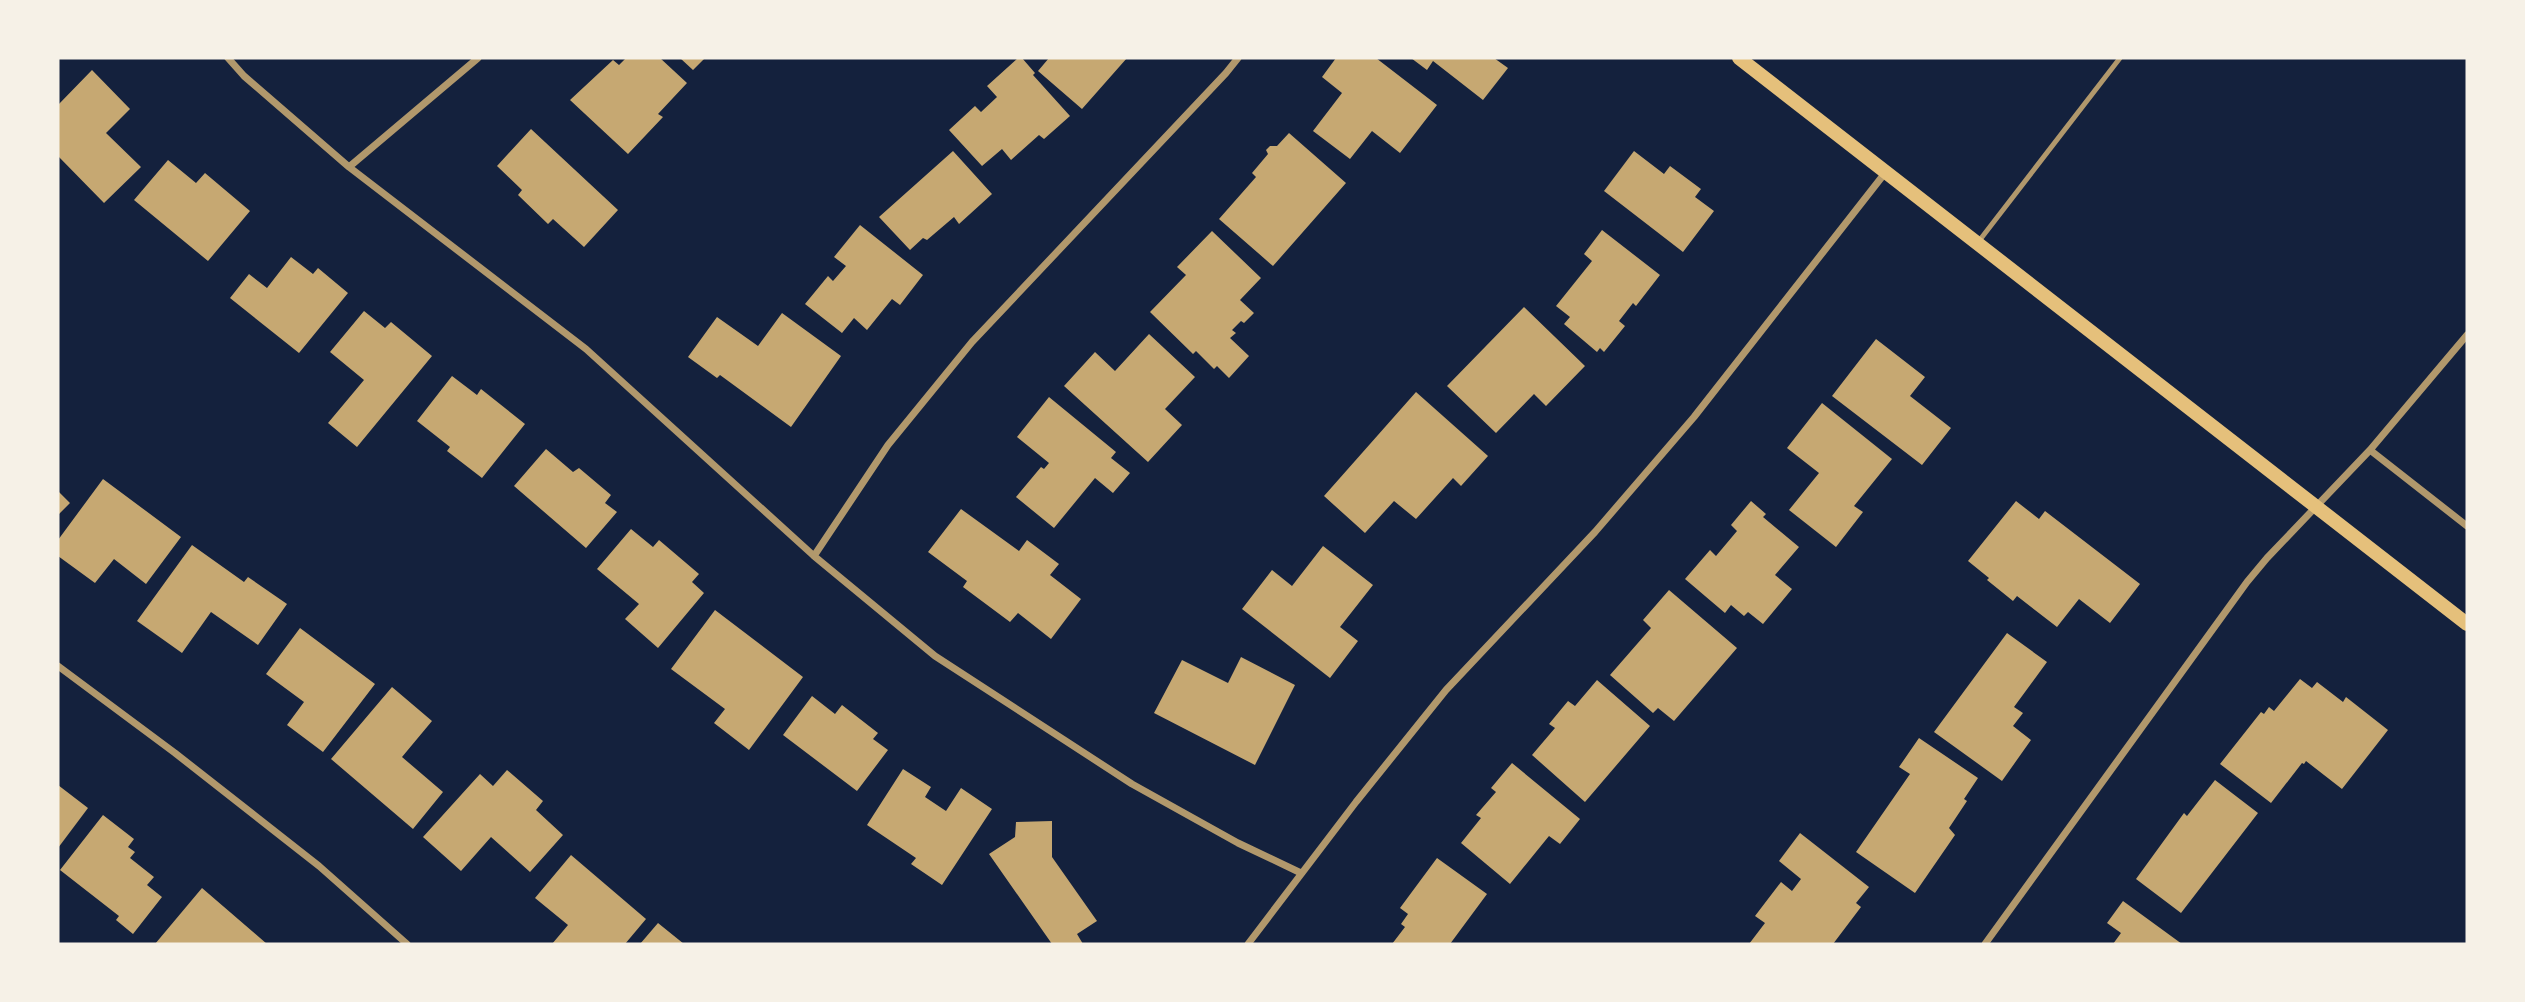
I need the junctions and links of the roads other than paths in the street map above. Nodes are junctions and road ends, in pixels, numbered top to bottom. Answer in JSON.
{"nodes":[{"id":1,"x":228,"y":58,"type":"edge"},
{"id":2,"x":478,"y":58,"type":"edge"},
{"id":3,"x":1238,"y":58,"type":"edge"},
{"id":4,"x":1740,"y":58,"type":"edge"},
{"id":5,"x":2120,"y":58,"type":"edge"},
{"id":6,"x":349,"y":167,"type":"junction"},
{"id":7,"x":1885,"y":173,"type":"junction"},
{"id":8,"x":1976,"y":244,"type":"junction"},
{"id":9,"x":2467,"y":335,"type":"edge"},
{"id":10,"x":2370,"y":450,"type":"junction"},
{"id":11,"x":2316,"y":507,"type":"junction"},
{"id":12,"x":2467,"y":526,"type":"edge"},
{"id":13,"x":814,"y":556,"type":"junction"},
{"id":14,"x":2467,"y":624,"type":"edge"},
{"id":15,"x":58,"y":666,"type":"edge"},
{"id":16,"x":1301,"y":873,"type":"junction"},
{"id":17,"x":407,"y":944,"type":"edge"},
{"id":18,"x":1248,"y":944,"type":"edge"},
{"id":19,"x":1985,"y":944,"type":"edge"}],
"edges":[{"from":1,"to":6,"type":"street"},
{"from":2,"to":6,"type":"street"},
{"from":3,"to":13,"type":"street"},
{"from":4,"to":7,"type":"main road"},
{"from":5,"to":8,"type":"lane"},
{"from":6,"to":13,"type":"street"},
{"from":7,"to":8,"type":"main road"},
{"from":7,"to":16,"type":"street"},
{"from":8,"to":11,"type":"main road"},
{"from":9,"to":10,"type":"street"},
{"from":10,"to":11,"type":"street"},
{"from":10,"to":12,"type":"street"},
{"from":11,"to":14,"type":"main road"},
{"from":11,"to":19,"type":"street"},
{"from":13,"to":16,"type":"street"},
{"from":15,"to":17,"type":"street"},
{"from":16,"to":18,"type":"street"}]}
